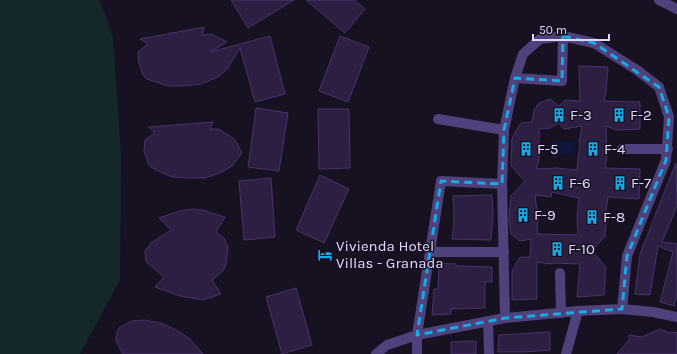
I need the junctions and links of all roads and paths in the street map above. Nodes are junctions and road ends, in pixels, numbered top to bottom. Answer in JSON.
{"nodes":[{"id":1,"x":659,"y":0,"type":"edge"},
{"id":2,"x":677,"y":8,"type":"edge"},
{"id":3,"x":563,"y":36,"type":"junction"},
{"id":4,"x":515,"y":78,"type":"junction"},
{"id":5,"x":438,"y":119,"type":"dead end"},
{"id":6,"x":504,"y":130,"type":"junction"},
{"id":7,"x":622,"y":149,"type":"dead end"},
{"id":8,"x":668,"y":149,"type":"junction"},
{"id":9,"x":502,"y":184,"type":"junction"},
{"id":10,"x":430,"y":252,"type":"junction"},
{"id":11,"x":504,"y":252,"type":"junction"},
{"id":12,"x":560,"y":273,"type":"dead end"},
{"id":13,"x":622,"y":309,"type":"junction"},
{"id":14,"x":578,"y":311,"type":"junction"},
{"id":15,"x":561,"y":313,"type":"junction"},
{"id":16,"x":677,"y":317,"type":"edge"},
{"id":17,"x":505,"y":318,"type":"junction"},
{"id":18,"x":488,"y":321,"type":"junction"},
{"id":19,"x":417,"y":335,"type":"junction"},
{"id":20,"x":376,"y":354,"type":"edge"},
{"id":21,"x":417,"y":354,"type":"edge"},
{"id":22,"x":488,"y":354,"type":"edge"},
{"id":23,"x":566,"y":354,"type":"edge"}],
"edges":[{"from":1,"to":2,"type":"street"},
{"from":3,"to":4,"type":"street"},
{"from":3,"to":4,"type":"street"},
{"from":3,"to":8,"type":"street"},
{"from":4,"to":6,"type":"street"},
{"from":5,"to":6,"type":"street"},
{"from":6,"to":9,"type":"street"},
{"from":7,"to":8,"type":"street"},
{"from":8,"to":13,"type":"street"},
{"from":9,"to":10,"type":"street"},
{"from":9,"to":11,"type":"street"},
{"from":10,"to":11,"type":"street"},
{"from":10,"to":19,"type":"street"},
{"from":11,"to":17,"type":"street"},
{"from":12,"to":15,"type":"street"},
{"from":13,"to":14,"type":"street"},
{"from":13,"to":16,"type":"street"},
{"from":14,"to":15,"type":"street"},
{"from":14,"to":23,"type":"street"},
{"from":15,"to":17,"type":"street"},
{"from":17,"to":18,"type":"street"},
{"from":18,"to":19,"type":"street"},
{"from":18,"to":22,"type":"street"},
{"from":19,"to":20,"type":"street"},
{"from":19,"to":21,"type":"street"}]}
